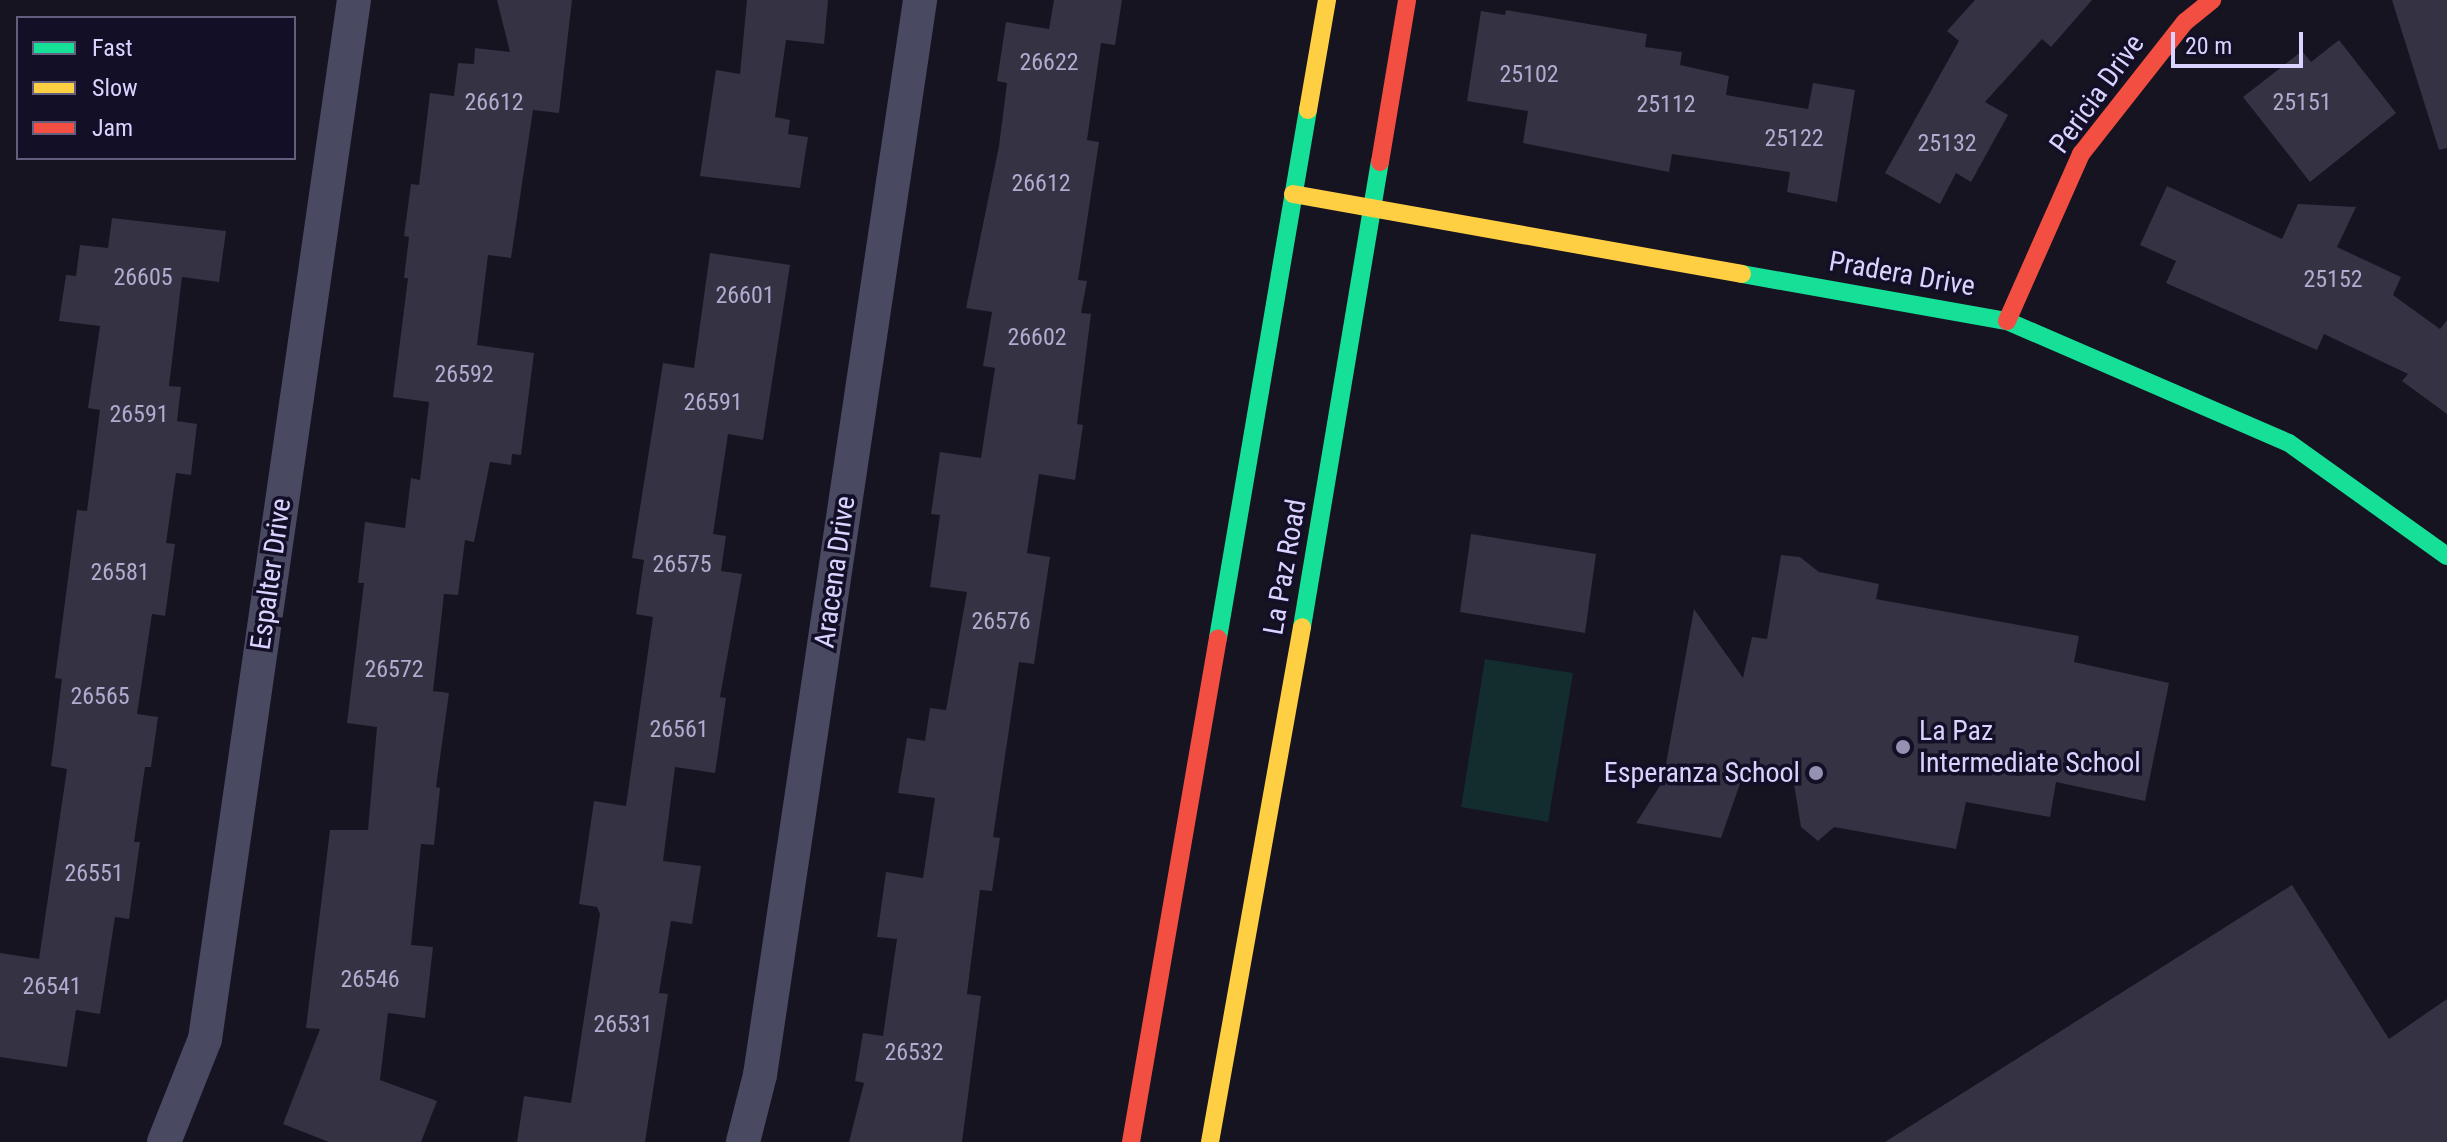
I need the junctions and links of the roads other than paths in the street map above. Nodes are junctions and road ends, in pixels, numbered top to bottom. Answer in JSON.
{"nodes":[{"id":1,"x":354,"y":0,"type":"edge"},
{"id":2,"x":920,"y":0,"type":"edge"},
{"id":3,"x":1327,"y":0,"type":"edge"},
{"id":4,"x":1407,"y":0,"type":"edge"},
{"id":5,"x":2212,"y":0,"type":"edge"},
{"id":6,"x":1293,"y":194,"type":"junction"},
{"id":7,"x":1374,"y":208,"type":"junction"},
{"id":8,"x":2007,"y":321,"type":"junction"},
{"id":9,"x":2447,"y":556,"type":"edge"},
{"id":10,"x":164,"y":1142,"type":"edge"},
{"id":11,"x":743,"y":1142,"type":"edge"},
{"id":12,"x":1131,"y":1142,"type":"edge"},
{"id":13,"x":1210,"y":1142,"type":"edge"}],
"edges":[{"from":1,"to":10,"type":"street","name":"Espalter Drive"},
{"from":2,"to":11,"type":"street","name":"Aracena Drive"},
{"from":3,"to":6,"type":"main road","name":"La Paz Road"},
{"from":4,"to":7,"type":"main road","name":"La Paz Road"},
{"from":5,"to":8,"type":"main road","name":"Pericia Drive"},
{"from":6,"to":7,"type":"main road","name":"Pradera Drive"},
{"from":6,"to":12,"type":"main road","name":"La Paz Road"},
{"from":7,"to":8,"type":"main road","name":"Pradera Drive"},
{"from":7,"to":13,"type":"main road","name":"La Paz Road"},
{"from":8,"to":9,"type":"main road","name":"Pradera Drive"}]}
